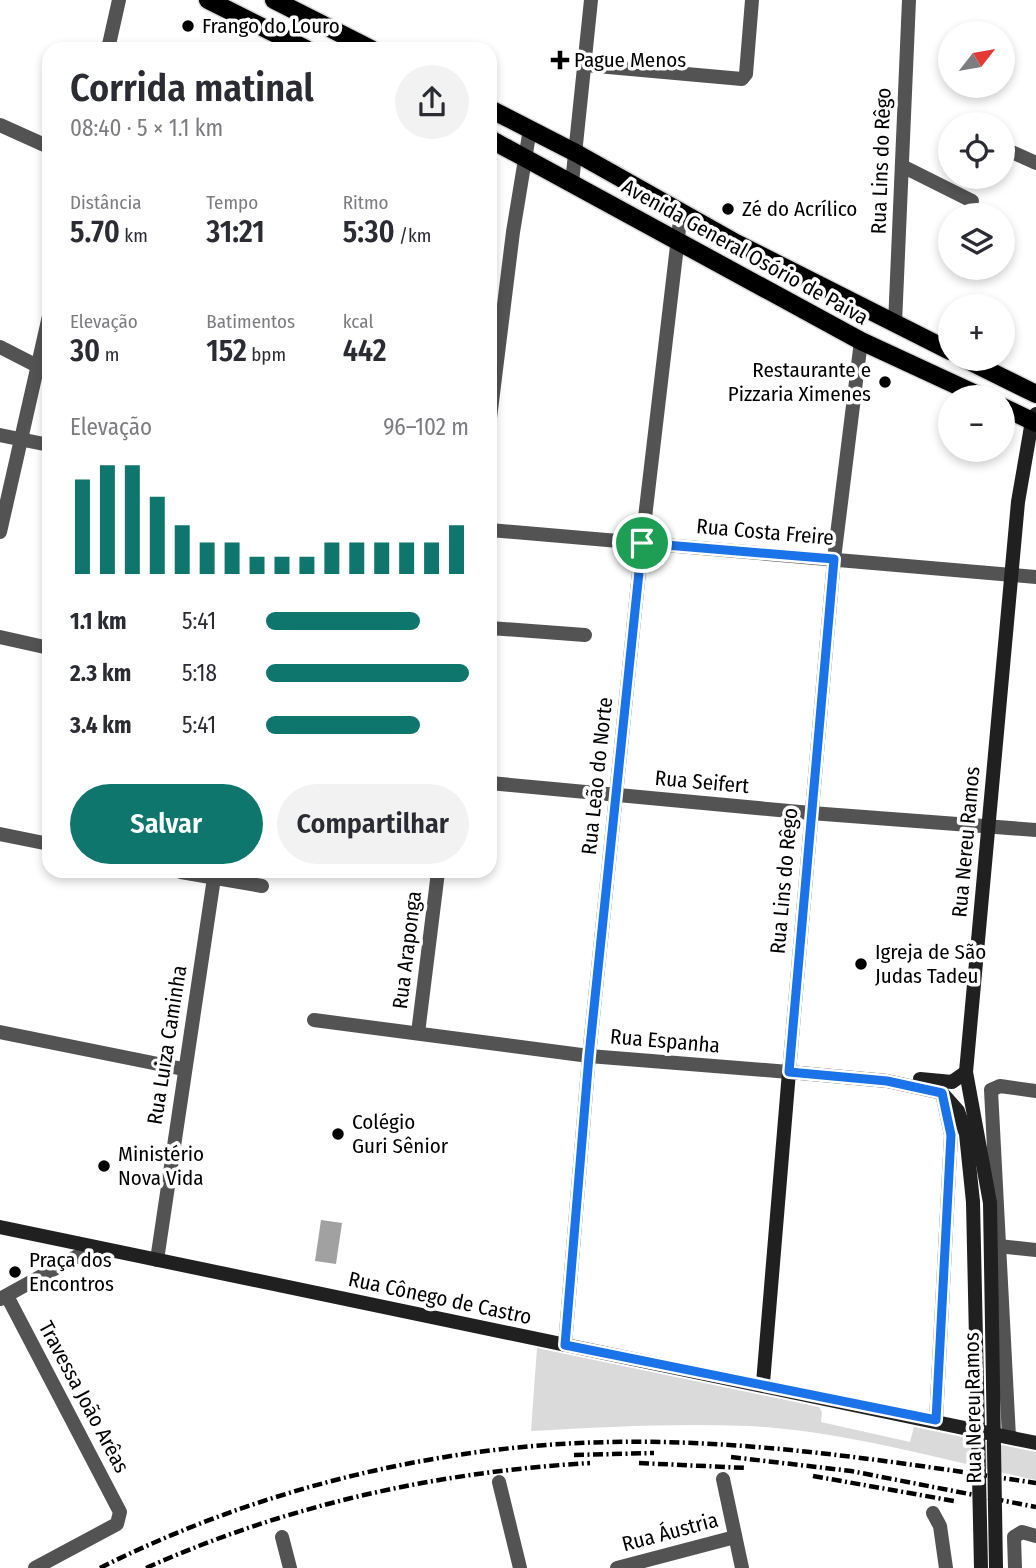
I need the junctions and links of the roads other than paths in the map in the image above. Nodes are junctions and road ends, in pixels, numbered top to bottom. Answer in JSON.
{"nodes":[{"id":1,"x":119,"y":0,"type":"edge"},
{"id":2,"x":208,"y":0,"type":"edge"},
{"id":3,"x":274,"y":0,"type":"edge"},
{"id":4,"x":591,"y":0,"type":"edge"},
{"id":5,"x":752,"y":0,"type":"edge"},
{"id":6,"x":909,"y":0,"type":"edge"},
{"id":7,"x":110,"y":42,"type":"edge"},
{"id":8,"x":292,"y":42,"type":"edge"},
{"id":9,"x":357,"y":42,"type":"edge"},
{"id":10,"x":586,"y":65,"type":"junction"},
{"id":11,"x":497,"y":112,"type":"edge"},
{"id":12,"x":0,"y":124,"type":"edge"},
{"id":13,"x":530,"y":129,"type":"junction"},
{"id":14,"x":497,"y":142,"type":"edge"},
{"id":15,"x":42,"y":144,"type":"edge"},
{"id":16,"x":576,"y":153,"type":"junction"},
{"id":17,"x":1015,"y":153,"type":"edge"},
{"id":18,"x":524,"y":156,"type":"junction"},
{"id":19,"x":1036,"y":163,"type":"edge"},
{"id":20,"x":902,"y":166,"type":"junction"},
{"id":21,"x":572,"y":183,"type":"junction"},
{"id":22,"x":972,"y":201,"type":"dead end"},
{"id":23,"x":681,"y":212,"type":"junction"},
{"id":24,"x":677,"y":242,"type":"junction"},
{"id":25,"x":895,"y":324,"type":"junction"},
{"id":26,"x":861,"y":341,"type":"junction"},
{"id":27,"x":938,"y":345,"type":"edge"},
{"id":28,"x":0,"y":347,"type":"edge"},
{"id":29,"x":497,"y":364,"type":"edge"},
{"id":30,"x":42,"y":368,"type":"edge"},
{"id":31,"x":989,"y":371,"type":"edge"},
{"id":32,"x":42,"y":375,"type":"edge"},
{"id":33,"x":956,"y":385,"type":"edge"},
{"id":34,"x":1036,"y":394,"type":"edge"},
{"id":35,"x":1015,"y":412,"type":"edge"},
{"id":36,"x":1035,"y":419,"type":"edge"},
{"id":37,"x":0,"y":435,"type":"edge"},
{"id":38,"x":22,"y":439,"type":"junction"},
{"id":39,"x":42,"y":443,"type":"edge"},
{"id":40,"x":497,"y":531,"type":"edge"},
{"id":41,"x":0,"y":532,"type":"edge"},
{"id":42,"x":642,"y":543,"type":"junction"},
{"id":43,"x":834,"y":559,"type":"junction"},
{"id":44,"x":1011,"y":574,"type":"junction"},
{"id":45,"x":1036,"y":577,"type":"edge"},
{"id":46,"x":497,"y":629,"type":"edge"},
{"id":47,"x":585,"y":635,"type":"dead end"},
{"id":48,"x":0,"y":637,"type":"edge"},
{"id":49,"x":42,"y":646,"type":"edge"},
{"id":50,"x":497,"y":784,"type":"edge"},
{"id":51,"x":616,"y":796,"type":"junction"},
{"id":52,"x":811,"y":813,"type":"junction"},
{"id":53,"x":988,"y":828,"type":"junction"},
{"id":54,"x":1036,"y":830,"type":"edge"},
{"id":55,"x":0,"y":834,"type":"edge"},
{"id":56,"x":42,"y":843,"type":"edge"},
{"id":57,"x":214,"y":878,"type":"joint"},
{"id":58,"x":437,"y":878,"type":"edge"},
{"id":59,"x":262,"y":886,"type":"dead end"},
{"id":60,"x":314,"y":1020,"type":"dead end"},
{"id":61,"x":0,"y":1032,"type":"edge"},
{"id":62,"x":418,"y":1033,"type":"junction"},
{"id":63,"x":589,"y":1056,"type":"junction"},
{"id":64,"x":183,"y":1069,"type":"junction"},
{"id":65,"x":789,"y":1072,"type":"junction"},
{"id":66,"x":966,"y":1072,"type":"junction"},
{"id":67,"x":887,"y":1081,"type":"junction"},
{"id":68,"x":1036,"y":1091,"type":"edge"},
{"id":69,"x":942,"y":1093,"type":"junction"},
{"id":70,"x":0,"y":1227,"type":"edge"},
{"id":71,"x":998,"y":1246,"type":"junction"},
{"id":72,"x":94,"y":1247,"type":"junction"},
{"id":73,"x":1036,"y":1250,"type":"edge"},
{"id":74,"x":157,"y":1260,"type":"junction"},
{"id":75,"x":4,"y":1298,"type":"edge"},
{"id":76,"x":565,"y":1345,"type":"junction"},
{"id":77,"x":763,"y":1383,"type":"junction"},
{"id":78,"x":936,"y":1420,"type":"junction"},
{"id":79,"x":1009,"y":1437,"type":"junction"},
{"id":80,"x":1036,"y":1443,"type":"edge"},
{"id":81,"x":723,"y":1479,"type":"dead end"},
{"id":82,"x":499,"y":1482,"type":"dead end"},
{"id":83,"x":933,"y":1513,"type":"dead end"},
{"id":84,"x":1029,"y":1534,"type":"edge"},
{"id":85,"x":282,"y":1537,"type":"dead end"},
{"id":86,"x":735,"y":1537,"type":"junction"},
{"id":87,"x":35,"y":1568,"type":"edge"},
{"id":88,"x":290,"y":1568,"type":"edge"},
{"id":89,"x":520,"y":1568,"type":"edge"},
{"id":90,"x":617,"y":1568,"type":"edge"},
{"id":91,"x":742,"y":1568,"type":"edge"},
{"id":92,"x":946,"y":1568,"type":"edge"},
{"id":93,"x":981,"y":1568,"type":"edge"},
{"id":94,"x":996,"y":1568,"type":"edge"},
{"id":95,"x":1015,"y":1568,"type":"edge"}],
"edges":[{"from":1,"to":7,"type":"street"},
{"from":2,"to":8,"type":"main road"},
{"from":3,"to":9,"type":"main road"},
{"from":4,"to":10,"type":"street"},
{"from":5,"to":10,"type":"street"},
{"from":6,"to":20,"type":"street","name":"Rua Lins do Rêgo"},
{"from":10,"to":16,"type":"street"},
{"from":11,"to":13,"type":"main road","name":"Avenida General Osório de Paiva"},
{"from":12,"to":15,"type":"street"},
{"from":13,"to":16,"type":"main road","name":"Avenida General Osório de Paiva"},
{"from":13,"to":18,"type":"street"},
{"from":14,"to":18,"type":"main road","name":"Avenida General Osório de Paiva"},
{"from":16,"to":21,"type":"street"},
{"from":16,"to":23,"type":"main road","name":"Avenida General Osório de Paiva"},
{"from":17,"to":19,"type":"street"},
{"from":18,"to":21,"type":"main road","name":"Avenida General Osório de Paiva"},
{"from":18,"to":29,"type":"street"},
{"from":20,"to":22,"type":"street"},
{"from":20,"to":25,"type":"street","name":"Rua Lins do Rêgo"},
{"from":21,"to":24,"type":"main road","name":"Avenida General Osório de Paiva"},
{"from":23,"to":24,"type":"street","name":"Rua Leão do Norte"},
{"from":23,"to":25,"type":"main road","name":"Avenida General Osório de Paiva"},
{"from":24,"to":26,"type":"main road","name":"Avenida General Osório de Paiva"},
{"from":24,"to":42,"type":"street","name":"Rua Leão do Norte"},
{"from":25,"to":27,"type":"main road","name":"Avenida General Osório de Paiva"},
{"from":26,"to":33,"type":"main road","name":"Avenida General Osório de Paiva"},
{"from":26,"to":43,"type":"street","name":"Rua Lins do Rêgo"},
{"from":28,"to":30,"type":"street"},
{"from":31,"to":34,"type":"main road"},
{"from":32,"to":38,"type":"street"},
{"from":35,"to":36,"type":"main road"},
{"from":36,"to":44,"type":"street","name":"Rua Nereu Ramos"},
{"from":37,"to":38,"type":"street"},
{"from":38,"to":39,"type":"street"},
{"from":38,"to":41,"type":"street"},
{"from":40,"to":42,"type":"street","name":"Rua Costa Freire"},
{"from":42,"to":43,"type":"street","name":"Rua Costa Freire"},
{"from":42,"to":51,"type":"street","name":"Rua Leão do Norte"},
{"from":43,"to":44,"type":"street","name":"Rua Costa Freire"},
{"from":43,"to":52,"type":"street","name":"Rua Lins do Rêgo"},
{"from":44,"to":45,"type":"street","name":"Rua Costa Freire"},
{"from":44,"to":53,"type":"street","name":"Rua Nereu Ramos"},
{"from":46,"to":47,"type":"street"},
{"from":48,"to":49,"type":"street"},
{"from":50,"to":51,"type":"street","name":"Rua Seifert"},
{"from":51,"to":52,"type":"street","name":"Rua Seifert"},
{"from":51,"to":63,"type":"street","name":"Rua Leão do Norte"},
{"from":52,"to":53,"type":"street","name":"Rua Seifert"},
{"from":52,"to":65,"type":"street","name":"Rua Lins do Rêgo"},
{"from":53,"to":54,"type":"street","name":"Rua Seifert"},
{"from":53,"to":66,"type":"street","name":"Rua Nereu Ramos"},
{"from":55,"to":56,"type":"street"},
{"from":57,"to":59,"type":"street"},
{"from":57,"to":64,"type":"street","name":"Rua Luiza Caminha"},
{"from":58,"to":62,"type":"street","name":"Rua Araponga"},
{"from":60,"to":62,"type":"street","name":"Rua Espanha"},
{"from":61,"to":64,"type":"street"},
{"from":62,"to":63,"type":"street","name":"Rua Espanha"},
{"from":63,"to":65,"type":"street","name":"Rua Espanha"},
{"from":63,"to":76,"type":"street","name":"Rua Leão do Norte"},
{"from":64,"to":74,"type":"street","name":"Rua Luiza Caminha"},
{"from":65,"to":67,"type":"street","name":"Rua Espanha"},
{"from":65,"to":77,"type":"street","name":"Rua Lins do Rêgo"},
{"from":66,"to":67,"type":"street","name":"Rua Espanha"},
{"from":66,"to":94,"type":"street","name":"Rua Nereu Ramos","bridge":true},
{"from":67,"to":69,"type":"street","name":"Rua Espanha"},
{"from":68,"to":71,"type":"street","name":"Rua Nereu Ramos"},
{"from":69,"to":78,"type":"street","name":"Rua Nereu Ramos"},
{"from":69,"to":93,"type":"street","name":"Rua Nereu Ramos","bridge":true},
{"from":70,"to":72,"type":"street","name":"Rua Cônego de Castro"},
{"from":71,"to":73,"type":"street"},
{"from":71,"to":79,"type":"street","name":"Rua Nereu Ramos"},
{"from":72,"to":74,"type":"street","name":"Rua Cônego de Castro"},
{"from":72,"to":75,"type":"street"},
{"from":74,"to":76,"type":"street","name":"Rua Cônego de Castro"},
{"from":75,"to":87,"type":"street","name":"Travessa João Arêas"},
{"from":76,"to":77,"type":"street","name":"Rua Cônego de Castro"},
{"from":77,"to":78,"type":"street","name":"Rua Cônego de Castro"},
{"from":78,"to":79,"type":"street","name":"Rua Cônego de Castro"},
{"from":79,"to":80,"type":"street","name":"Rua Cônego de Castro"},
{"from":81,"to":86,"type":"street"},
{"from":82,"to":89,"type":"street"},
{"from":83,"to":92,"type":"street"},
{"from":84,"to":95,"type":"street"},
{"from":85,"to":88,"type":"street"},
{"from":86,"to":90,"type":"street","name":"Rua Áustria"},
{"from":86,"to":91,"type":"street"}]}
